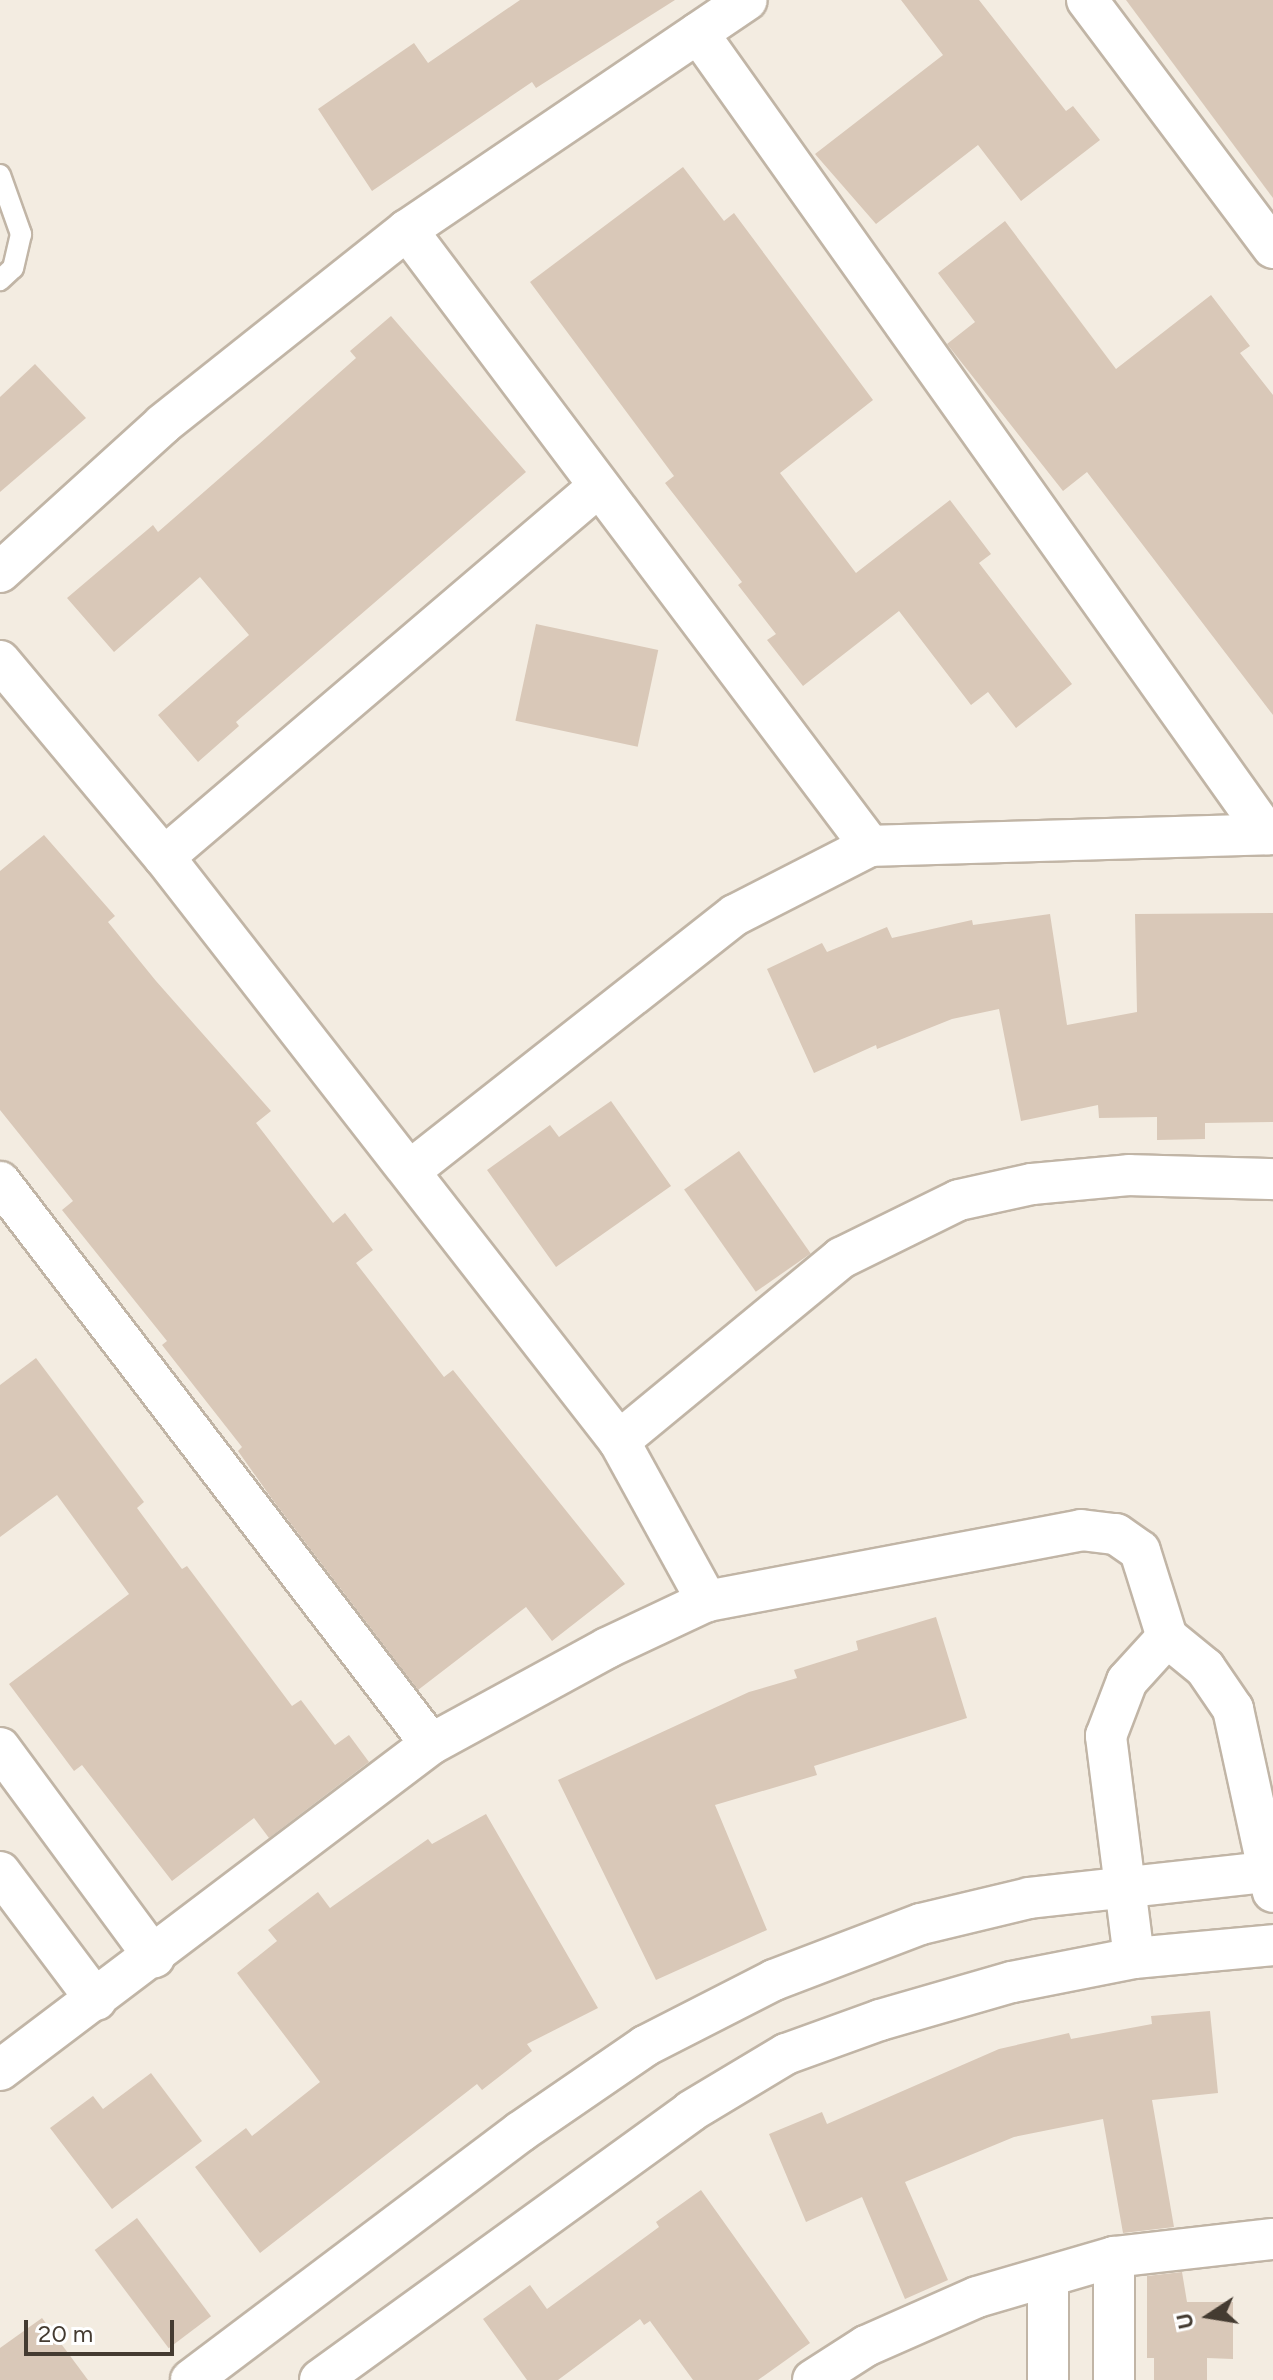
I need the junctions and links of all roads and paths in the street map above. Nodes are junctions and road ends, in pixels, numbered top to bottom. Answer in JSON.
{"nodes":[{"id":1,"x":747,"y":0,"type":"edge"},
{"id":2,"x":1087,"y":0,"type":"edge"},
{"id":3,"x":698,"y":33,"type":"junction"},
{"id":4,"x":0,"y":175,"type":"edge"},
{"id":5,"x":407,"y":230,"type":"junction"},
{"id":6,"x":1273,"y":248,"type":"edge"},
{"id":7,"x":0,"y":280,"type":"edge"},
{"id":8,"x":598,"y":487,"type":"junction"},
{"id":9,"x":0,"y":572,"type":"edge"},
{"id":10,"x":0,"y":661,"type":"edge"},
{"id":11,"x":1270,"y":834,"type":"edge"},
{"id":12,"x":870,"y":846,"type":"junction"},
{"id":13,"x":164,"y":857,"type":"junction"},
{"id":14,"x":412,"y":1169,"type":"junction"},
{"id":15,"x":1273,"y":1179,"type":"edge"},
{"id":16,"x":0,"y":1182,"type":"edge"},
{"id":17,"x":619,"y":1441,"type":"junction"},
{"id":18,"x":707,"y":1601,"type":"junction"},
{"id":19,"x":1167,"y":1637,"type":"junction"},
{"id":20,"x":431,"y":1744,"type":"junction"},
{"id":21,"x":0,"y":1748,"type":"edge"},
{"id":22,"x":0,"y":1872,"type":"edge"},
{"id":23,"x":1272,"y":1878,"type":"edge"},
{"id":24,"x":1122,"y":1884,"type":"junction"},
{"id":25,"x":1273,"y":1945,"type":"edge"},
{"id":26,"x":154,"y":1957,"type":"junction"},
{"id":27,"x":1134,"y":1958,"type":"junction"},
{"id":28,"x":96,"y":2000,"type":"junction"},
{"id":29,"x":0,"y":2070,"type":"edge"},
{"id":30,"x":1273,"y":2239,"type":"edge"},
{"id":31,"x":1114,"y":2257,"type":"junction"},
{"id":32,"x":1048,"y":2278,"type":"junction"},
{"id":33,"x":191,"y":2380,"type":"edge"},
{"id":34,"x":320,"y":2380,"type":"edge"},
{"id":35,"x":813,"y":2380,"type":"edge"},
{"id":36,"x":1048,"y":2380,"type":"edge"},
{"id":37,"x":1114,"y":2380,"type":"edge"}],
"edges":[{"from":1,"to":3,"type":"street"},
{"from":2,"to":6,"type":"street"},
{"from":3,"to":5,"type":"street"},
{"from":3,"to":11,"type":"street"},
{"from":4,"to":7,"type":"lane"},
{"from":5,"to":8,"type":"street"},
{"from":5,"to":9,"type":"street"},
{"from":8,"to":12,"type":"street"},
{"from":8,"to":13,"type":"street"},
{"from":10,"to":13,"type":"street"},
{"from":11,"to":12,"type":"street"},
{"from":12,"to":14,"type":"street"},
{"from":13,"to":14,"type":"street"},
{"from":14,"to":17,"type":"street"},
{"from":15,"to":17,"type":"street"},
{"from":16,"to":20,"type":"street"},
{"from":17,"to":18,"type":"street"},
{"from":18,"to":19,"type":"street"},
{"from":18,"to":20,"type":"street"},
{"from":19,"to":23,"type":"street"},
{"from":19,"to":24,"type":"street"},
{"from":20,"to":26,"type":"street"},
{"from":21,"to":26,"type":"street"},
{"from":22,"to":28,"type":"street"},
{"from":23,"to":24,"type":"street"},
{"from":24,"to":27,"type":"street"},
{"from":24,"to":33,"type":"street"},
{"from":25,"to":27,"type":"street"},
{"from":26,"to":28,"type":"street"},
{"from":27,"to":34,"type":"street"},
{"from":28,"to":29,"type":"street"},
{"from":30,"to":31,"type":"street"},
{"from":31,"to":32,"type":"street"},
{"from":31,"to":37,"type":"street"},
{"from":32,"to":35,"type":"street"},
{"from":32,"to":36,"type":"street"}]}
